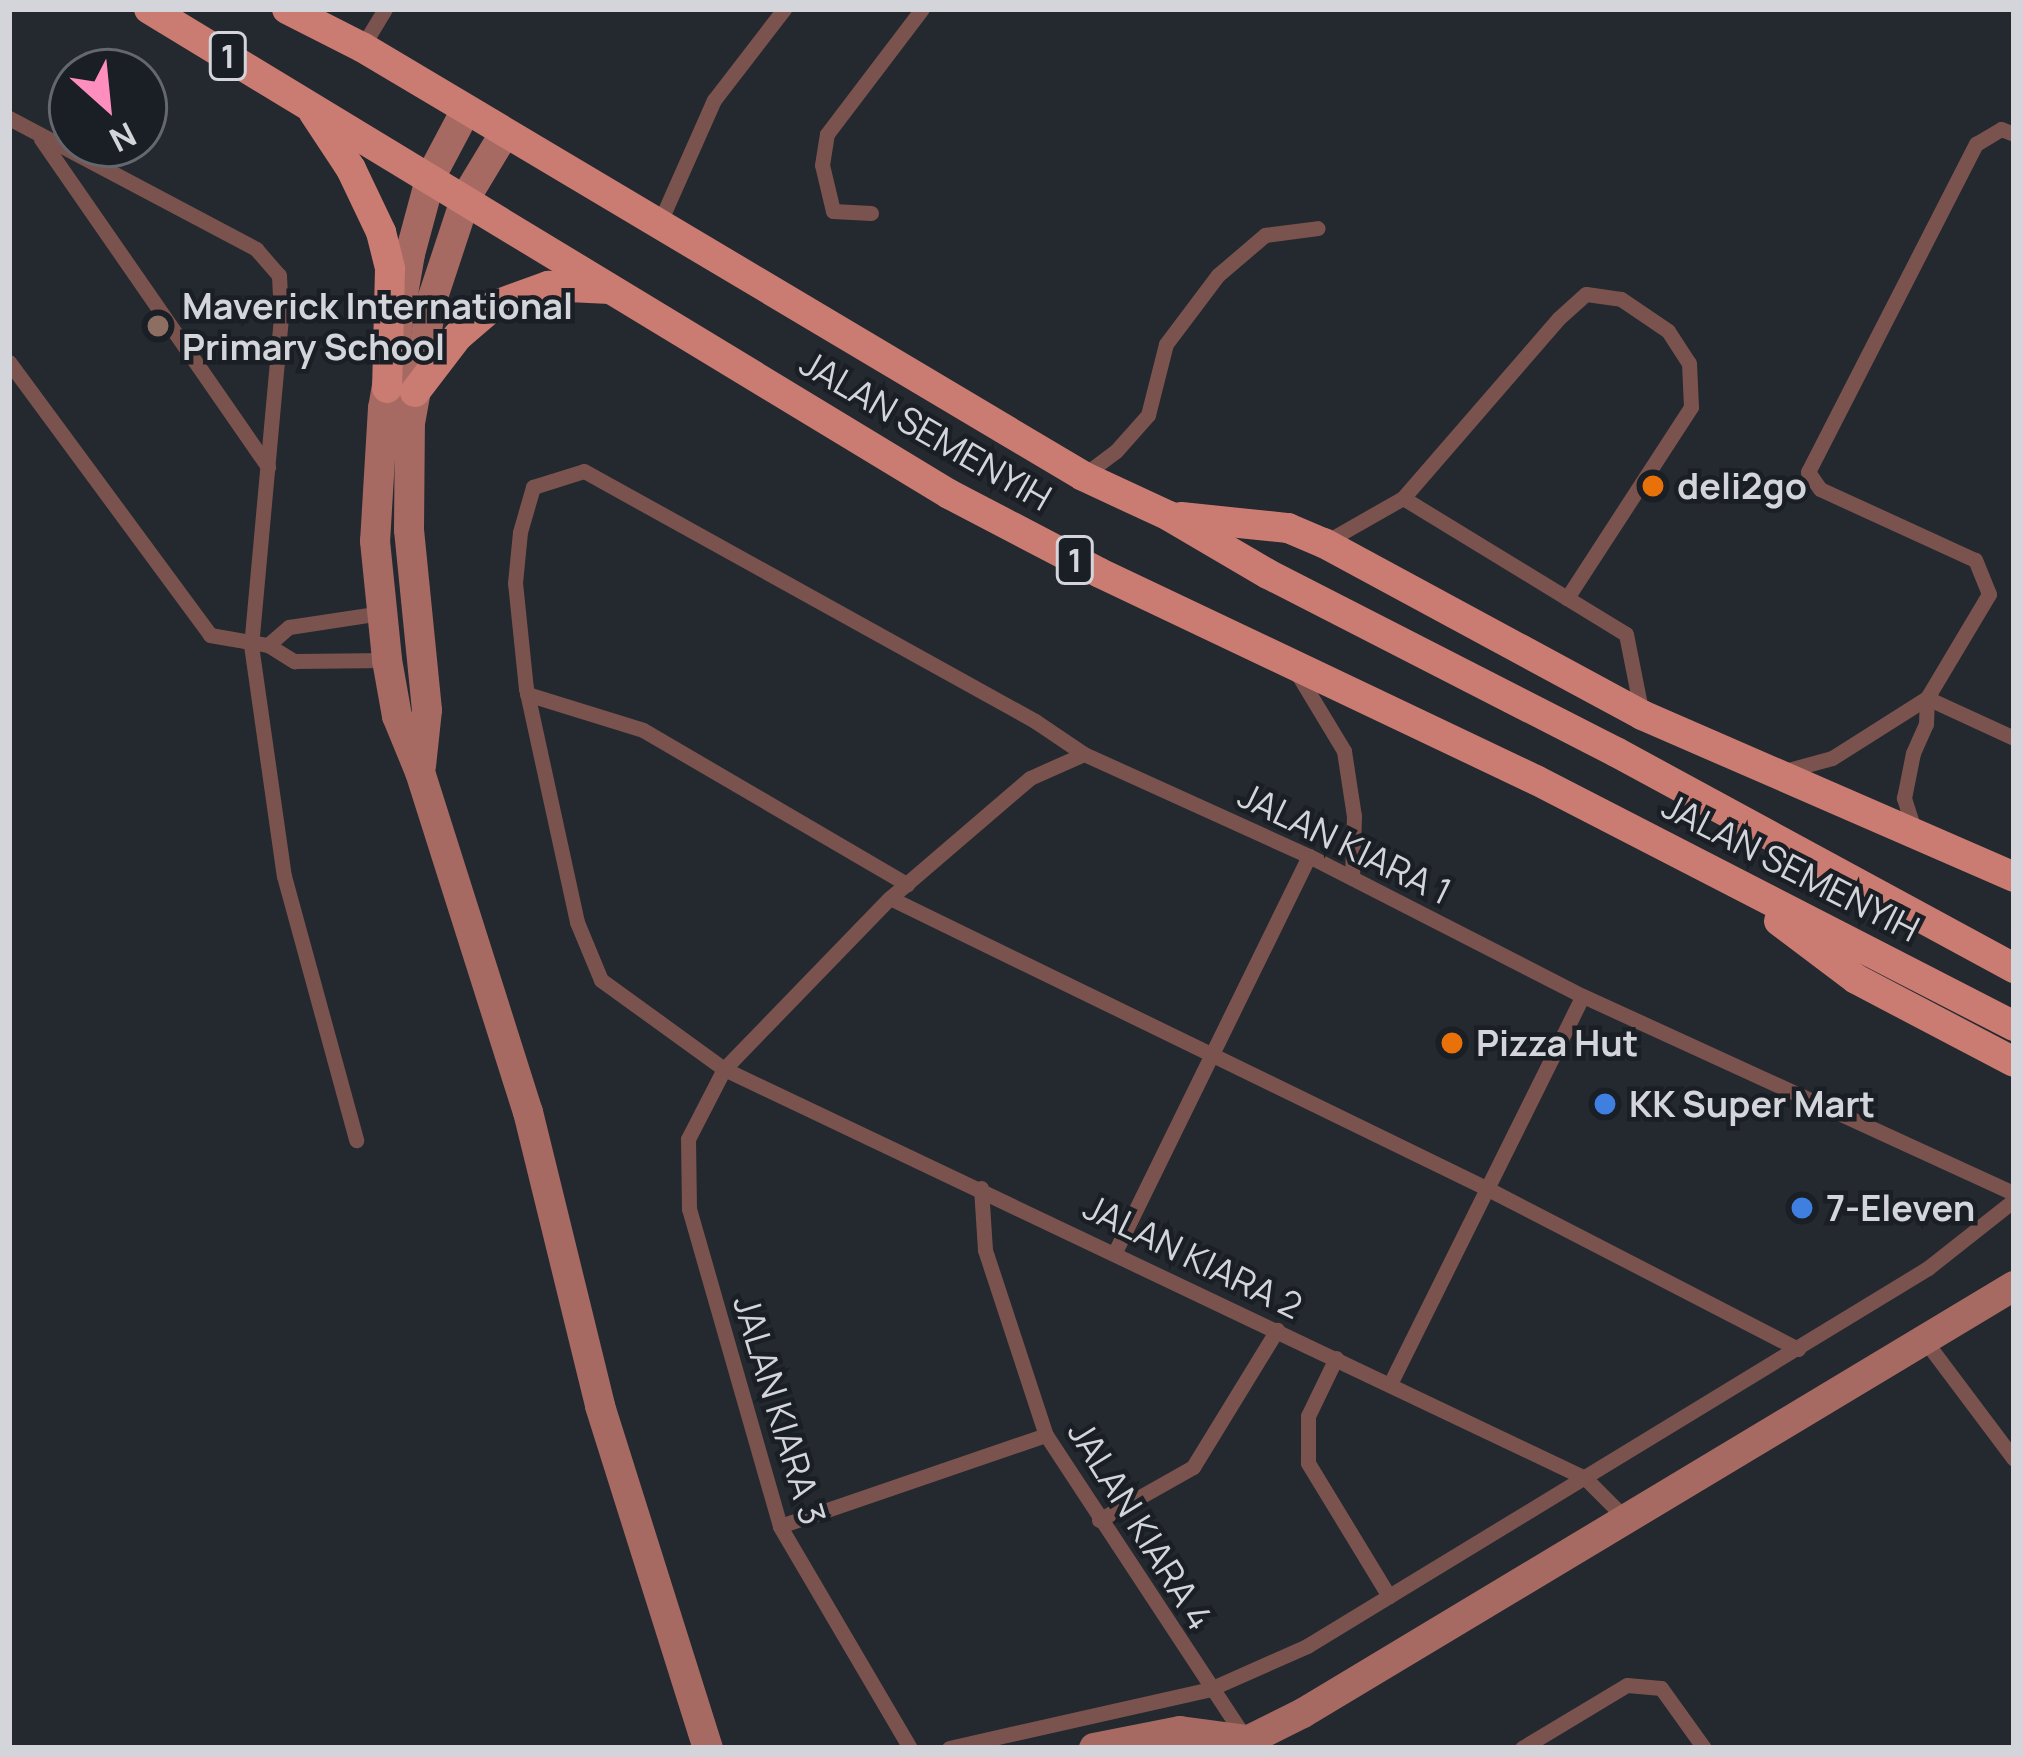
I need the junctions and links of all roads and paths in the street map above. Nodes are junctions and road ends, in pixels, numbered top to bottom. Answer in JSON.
{"nodes":[{"id":1,"x":149,"y":9,"type":"edge"},
{"id":2,"x":287,"y":9,"type":"edge"},
{"id":3,"x":385,"y":9,"type":"edge"},
{"id":4,"x":784,"y":9,"type":"edge"},
{"id":5,"x":922,"y":9,"type":"edge"},
{"id":6,"x":362,"y":47,"type":"junction"},
{"id":7,"x":307,"y":103,"type":"junction"},
{"id":8,"x":466,"y":110,"type":"junction"},
{"id":9,"x":9,"y":118,"type":"edge"},
{"id":10,"x":504,"y":134,"type":"junction"},
{"id":11,"x":2014,"y":134,"type":"edge"},
{"id":12,"x":39,"y":136,"type":"junction"},
{"id":13,"x":431,"y":176,"type":"junction"},
{"id":14,"x":466,"y":197,"type":"junction"},
{"id":15,"x":871,"y":213,"type":"dead end"},
{"id":16,"x":659,"y":224,"type":"junction"},
{"id":17,"x":1318,"y":228,"type":"dead end"},
{"id":18,"x":616,"y":290,"type":"junction"},
{"id":19,"x":9,"y":362,"type":"edge"},
{"id":20,"x":401,"y":390,"type":"junction"},
{"id":21,"x":268,"y":467,"type":"junction"},
{"id":22,"x":1083,"y":476,"type":"junction"},
{"id":23,"x":1403,"y":498,"type":"junction"},
{"id":24,"x":1169,"y":516,"type":"junction"},
{"id":25,"x":1324,"y":543,"type":"junction"},
{"id":26,"x":1567,"y":598,"type":"junction"},
{"id":27,"x":382,"y":613,"type":"junction"},
{"id":28,"x":259,"y":645,"type":"junction"},
{"id":29,"x":387,"y":660,"type":"junction"},
{"id":30,"x":1292,"y":664,"type":"junction"},
{"id":31,"x":526,"y":694,"type":"junction"},
{"id":32,"x":1927,"y":698,"type":"junction"},
{"id":33,"x":1642,"y":715,"type":"junction"},
{"id":34,"x":2014,"y":738,"type":"edge"},
{"id":35,"x":1084,"y":754,"type":"junction"},
{"id":36,"x":420,"y":772,"type":"junction"},
{"id":37,"x":1774,"y":773,"type":"junction"},
{"id":38,"x":1915,"y":833,"type":"junction"},
{"id":39,"x":1309,"y":856,"type":"junction"},
{"id":40,"x":1712,"y":870,"type":"junction"},
{"id":41,"x":2014,"y":877,"type":"edge"},
{"id":42,"x":1352,"y":878,"type":"junction"},
{"id":43,"x":907,"y":884,"type":"junction"},
{"id":44,"x":890,"y":898,"type":"junction"},
{"id":45,"x":2014,"y":968,"type":"edge"},
{"id":46,"x":1583,"y":996,"type":"junction"},
{"id":47,"x":2014,"y":1026,"type":"edge"},
{"id":48,"x":1212,"y":1054,"type":"junction"},
{"id":49,"x":2014,"y":1061,"type":"edge"},
{"id":50,"x":724,"y":1069,"type":"junction"},
{"id":51,"x":356,"y":1140,"type":"dead end"},
{"id":52,"x":981,"y":1188,"type":"junction"},
{"id":53,"x":1487,"y":1189,"type":"junction"},
{"id":54,"x":2014,"y":1196,"type":"edge"},
{"id":55,"x":1114,"y":1252,"type":"junction"},
{"id":56,"x":2014,"y":1286,"type":"edge"},
{"id":57,"x":1277,"y":1330,"type":"junction"},
{"id":58,"x":1923,"y":1338,"type":"junction"},
{"id":59,"x":1798,"y":1349,"type":"junction"},
{"id":60,"x":1336,"y":1358,"type":"junction"},
{"id":61,"x":1390,"y":1384,"type":"junction"},
{"id":62,"x":1046,"y":1435,"type":"junction"},
{"id":63,"x":2014,"y":1459,"type":"edge"},
{"id":64,"x":1585,"y":1478,"type":"junction"},
{"id":65,"x":1623,"y":1516,"type":"junction"},
{"id":66,"x":1100,"y":1520,"type":"junction"},
{"id":67,"x":780,"y":1526,"type":"junction"},
{"id":68,"x":1389,"y":1596,"type":"junction"},
{"id":69,"x":1210,"y":1689,"type":"junction"},
{"id":70,"x":1240,"y":1744,"type":"edge"},
{"id":71,"x":708,"y":1748,"type":"edge"},
{"id":72,"x":910,"y":1748,"type":"edge"},
{"id":73,"x":949,"y":1748,"type":"edge"},
{"id":74,"x":1094,"y":1748,"type":"edge"},
{"id":75,"x":1522,"y":1748,"type":"edge"},
{"id":76,"x":1704,"y":1748,"type":"edge"}],
"edges":[{"from":1,"to":7,"type":"main road","name":"JALAN SEMENYIH","number":"1"},
{"from":2,"to":6,"type":"main road","name":"JALAN SEMENYIH","number":"1"},
{"from":3,"to":6,"type":"lane"},
{"from":4,"to":16,"type":"lane"},
{"from":5,"to":15,"type":"lane"},
{"from":6,"to":8,"type":"main road","name":"JALAN SEMENYIH","number":"1"},
{"from":7,"to":13,"type":"main road","name":"JALAN SEMENYIH","number":"1"},
{"from":7,"to":20,"type":"main road"},
{"from":8,"to":10,"type":"main road","name":"JALAN SEMENYIH","number":"1"},
{"from":8,"to":13,"type":"street"},
{"from":9,"to":12,"type":"lane"},
{"from":10,"to":14,"type":"street"},
{"from":10,"to":16,"type":"main road","name":"JALAN SEMENYIH","number":"1"},
{"from":11,"to":32,"type":"lane"},
{"from":12,"to":21,"type":"lane"},
{"from":12,"to":21,"type":"lane"},
{"from":13,"to":14,"type":"main road","name":"JALAN SEMENYIH","number":"1"},
{"from":13,"to":20,"type":"street"},
{"from":14,"to":18,"type":"main road","name":"JALAN SEMENYIH","number":"1"},
{"from":14,"to":20,"type":"street"},
{"from":16,"to":22,"type":"main road","name":"JALAN SEMENYIH","number":"1"},
{"from":17,"to":22,"type":"lane"},
{"from":18,"to":20,"type":"main road"},
{"from":18,"to":30,"type":"main road","name":"JALAN SEMENYIH","number":"1"},
{"from":19,"to":28,"type":"lane"},
{"from":20,"to":27,"type":"street"},
{"from":20,"to":36,"type":"street"},
{"from":21,"to":28,"type":"lane"},
{"from":22,"to":24,"type":"main road","name":"JALAN SEMENYIH","number":"1"},
{"from":23,"to":25,"type":"lane"},
{"from":23,"to":26,"type":"lane"},
{"from":23,"to":26,"type":"lane"},
{"from":24,"to":25,"type":"main road","number":"1"},
{"from":24,"to":45,"type":"main road","name":"JALAN SEMENYIH","number":"1"},
{"from":25,"to":33,"type":"main road","number":"1"},
{"from":26,"to":33,"type":"lane"},
{"from":27,"to":28,"type":"lane"},
{"from":27,"to":29,"type":"street"},
{"from":28,"to":29,"type":"lane"},
{"from":28,"to":51,"type":"lane"},
{"from":29,"to":36,"type":"street"},
{"from":30,"to":40,"type":"main road","name":"JALAN SEMENYIH","number":"1"},
{"from":30,"to":42,"type":"lane"},
{"from":31,"to":35,"type":"lane","name":"JALAN KIARA 1"},
{"from":31,"to":43,"type":"lane"},
{"from":31,"to":50,"type":"lane","name":"JALAN KIARA 2"},
{"from":32,"to":34,"type":"lane"},
{"from":32,"to":37,"type":"lane"},
{"from":32,"to":38,"type":"lane"},
{"from":33,"to":37,"type":"main road","number":"1"},
{"from":35,"to":39,"type":"lane","name":"JALAN KIARA 1"},
{"from":35,"to":43,"type":"lane"},
{"from":36,"to":71,"type":"street"},
{"from":37,"to":38,"type":"main road","number":"1"},
{"from":38,"to":41,"type":"main road","number":"1"},
{"from":39,"to":42,"type":"lane","name":"JALAN KIARA 1"},
{"from":39,"to":48,"type":"lane"},
{"from":40,"to":47,"type":"main road","name":"JALAN SEMENYIH","number":"1"},
{"from":40,"to":49,"type":"main road"},
{"from":42,"to":46,"type":"lane","name":"JALAN KIARA 1"},
{"from":43,"to":44,"type":"lane"},
{"from":44,"to":48,"type":"lane"},
{"from":44,"to":50,"type":"lane"},
{"from":46,"to":53,"type":"lane"},
{"from":46,"to":54,"type":"lane","name":"JALAN KIARA 1"},
{"from":48,"to":53,"type":"lane"},
{"from":48,"to":55,"type":"lane"},
{"from":50,"to":52,"type":"lane","name":"JALAN KIARA 2"},
{"from":50,"to":67,"type":"lane","name":"JALAN KIARA 3"},
{"from":52,"to":55,"type":"lane","name":"JALAN KIARA 2"},
{"from":52,"to":62,"type":"lane","name":"JALAN KIARA 4"},
{"from":53,"to":59,"type":"lane"},
{"from":53,"to":61,"type":"lane"},
{"from":54,"to":59,"type":"lane"},
{"from":55,"to":57,"type":"lane","name":"JALAN KIARA 2"},
{"from":56,"to":58,"type":"street"},
{"from":57,"to":60,"type":"lane","name":"JALAN KIARA 2"},
{"from":57,"to":66,"type":"lane"},
{"from":58,"to":63,"type":"lane"},
{"from":58,"to":65,"type":"street"},
{"from":59,"to":64,"type":"lane"},
{"from":60,"to":61,"type":"lane","name":"JALAN KIARA 2"},
{"from":60,"to":68,"type":"lane"},
{"from":61,"to":64,"type":"lane","name":"JALAN KIARA 2"},
{"from":62,"to":66,"type":"lane","name":"JALAN KIARA 4"},
{"from":62,"to":67,"type":"lane"},
{"from":64,"to":65,"type":"lane","name":"JALAN KIARA 2"},
{"from":64,"to":68,"type":"lane"},
{"from":65,"to":70,"type":"street"},
{"from":66,"to":69,"type":"lane","name":"JALAN KIARA 4"},
{"from":67,"to":72,"type":"lane","name":"JALAN KIARA 3"},
{"from":68,"to":69,"type":"lane"},
{"from":69,"to":70,"type":"lane","name":"JALAN KIARA 4"},
{"from":69,"to":73,"type":"lane"},
{"from":70,"to":74,"type":"street"},
{"from":75,"to":76,"type":"lane"}]}
